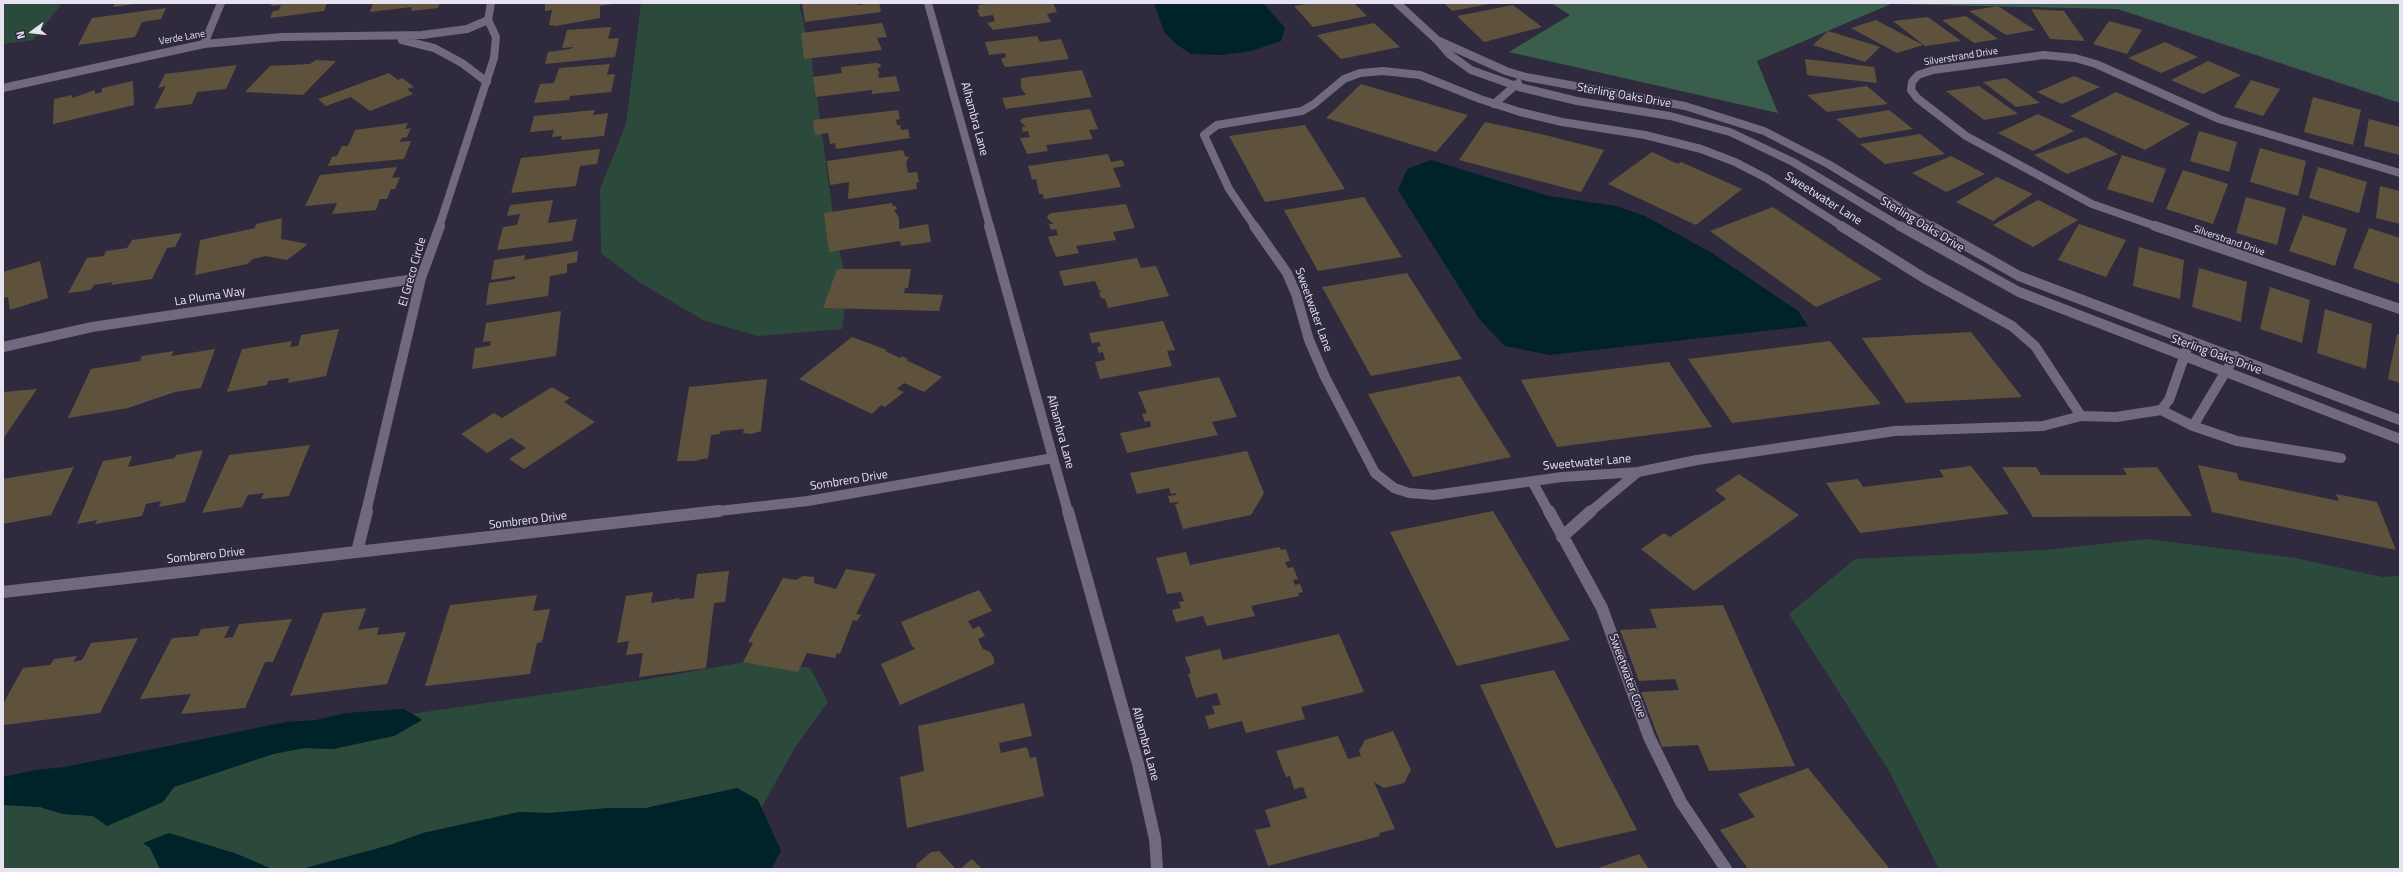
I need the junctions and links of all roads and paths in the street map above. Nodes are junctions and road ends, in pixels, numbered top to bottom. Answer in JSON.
{"nodes":[{"id":1,"x":222,"y":3,"type":"edge"},
{"id":2,"x":491,"y":3,"type":"edge"},
{"id":3,"x":928,"y":3,"type":"edge"},
{"id":4,"x":1397,"y":3,"type":"edge"},
{"id":5,"x":488,"y":20,"type":"junction"},
{"id":6,"x":368,"y":36,"type":"junction"},
{"id":7,"x":1437,"y":40,"type":"junction"},
{"id":8,"x":204,"y":44,"type":"junction"},
{"id":9,"x":1526,"y":77,"type":"junction"},
{"id":10,"x":487,"y":82,"type":"junction"},
{"id":11,"x":1515,"y":86,"type":"junction"},
{"id":12,"x":3,"y":88,"type":"edge"},
{"id":13,"x":1494,"y":104,"type":"junction"},
{"id":14,"x":2400,"y":174,"type":"edge"},
{"id":15,"x":421,"y":278,"type":"junction"},
{"id":16,"x":2400,"y":309,"type":"edge"},
{"id":17,"x":2190,"y":340,"type":"junction"},
{"id":18,"x":3,"y":347,"type":"edge"},
{"id":19,"x":2184,"y":356,"type":"junction"},
{"id":20,"x":2235,"y":356,"type":"junction"},
{"id":21,"x":2226,"y":372,"type":"junction"},
{"id":22,"x":2161,"y":410,"type":"junction"},
{"id":23,"x":2081,"y":416,"type":"junction"},
{"id":24,"x":2400,"y":420,"type":"edge"},
{"id":25,"x":2193,"y":426,"type":"junction"},
{"id":26,"x":2400,"y":439,"type":"edge"},
{"id":27,"x":1054,"y":458,"type":"junction"},
{"id":28,"x":2341,"y":458,"type":"dead end"},
{"id":29,"x":1638,"y":472,"type":"junction"},
{"id":30,"x":1532,"y":481,"type":"junction"},
{"id":31,"x":1562,"y":536,"type":"junction"},
{"id":32,"x":357,"y":552,"type":"junction"},
{"id":33,"x":3,"y":592,"type":"edge"},
{"id":34,"x":1157,"y":869,"type":"edge"},
{"id":35,"x":1726,"y":869,"type":"edge"}],
"edges":[{"from":1,"to":8,"type":"street"},
{"from":2,"to":5,"type":"street"},
{"from":3,"to":27,"type":"street","name":"Alhambra Lane"},
{"from":4,"to":7,"type":"street","name":"Sterling Oaks Drive"},
{"from":5,"to":6,"type":"street","name":"Verde Lane"},
{"from":5,"to":10,"type":"street","name":"El Greco Circle"},
{"from":6,"to":8,"type":"street","name":"Verde Lane"},
{"from":6,"to":10,"type":"street","name":"Verde Lane"},
{"from":7,"to":9,"type":"street","name":"Sterling Oaks Drive"},
{"from":7,"to":11,"type":"street","name":"Sterling Oaks Drive"},
{"from":8,"to":12,"type":"street","name":"Verde Lane"},
{"from":9,"to":11,"type":"street"},
{"from":9,"to":17,"type":"street","name":"Sterling Oaks Drive"},
{"from":10,"to":15,"type":"street","name":"El Greco Circle"},
{"from":11,"to":13,"type":"street"},
{"from":11,"to":19,"type":"street","name":"Sterling Oaks Drive"},
{"from":13,"to":23,"type":"street","name":"Sweetwater Lane"},
{"from":13,"to":30,"type":"street","name":"Sweetwater Lane"},
{"from":14,"to":16,"type":"street","name":"Silverstrand Drive"},
{"from":15,"to":18,"type":"street","name":"La Pluma Way"},
{"from":15,"to":32,"type":"street","name":"El Greco Circle"},
{"from":17,"to":19,"type":"street"},
{"from":17,"to":20,"type":"street","name":"Sterling Oaks Drive"},
{"from":19,"to":21,"type":"street","name":"Sterling Oaks Drive"},
{"from":19,"to":22,"type":"street"},
{"from":20,"to":21,"type":"street"},
{"from":20,"to":24,"type":"street","name":"Sterling Oaks Drive"},
{"from":21,"to":25,"type":"street"},
{"from":21,"to":26,"type":"street","name":"Sterling Oaks Drive"},
{"from":22,"to":23,"type":"street","name":"Sweetwater Lane"},
{"from":22,"to":25,"type":"street"},
{"from":23,"to":29,"type":"street","name":"Sweetwater Lane"},
{"from":25,"to":28,"type":"street"},
{"from":27,"to":32,"type":"street","name":"Sombrero Drive"},
{"from":27,"to":34,"type":"street","name":"Alhambra Lane"},
{"from":29,"to":30,"type":"street","name":"Sweetwater Lane"},
{"from":29,"to":31,"type":"street","name":"Sweetwater Lane"},
{"from":30,"to":31,"type":"street","name":"Sweetwater Cove"},
{"from":31,"to":35,"type":"street","name":"Sweetwater Cove"},
{"from":32,"to":33,"type":"street","name":"Sombrero Drive"}]}
